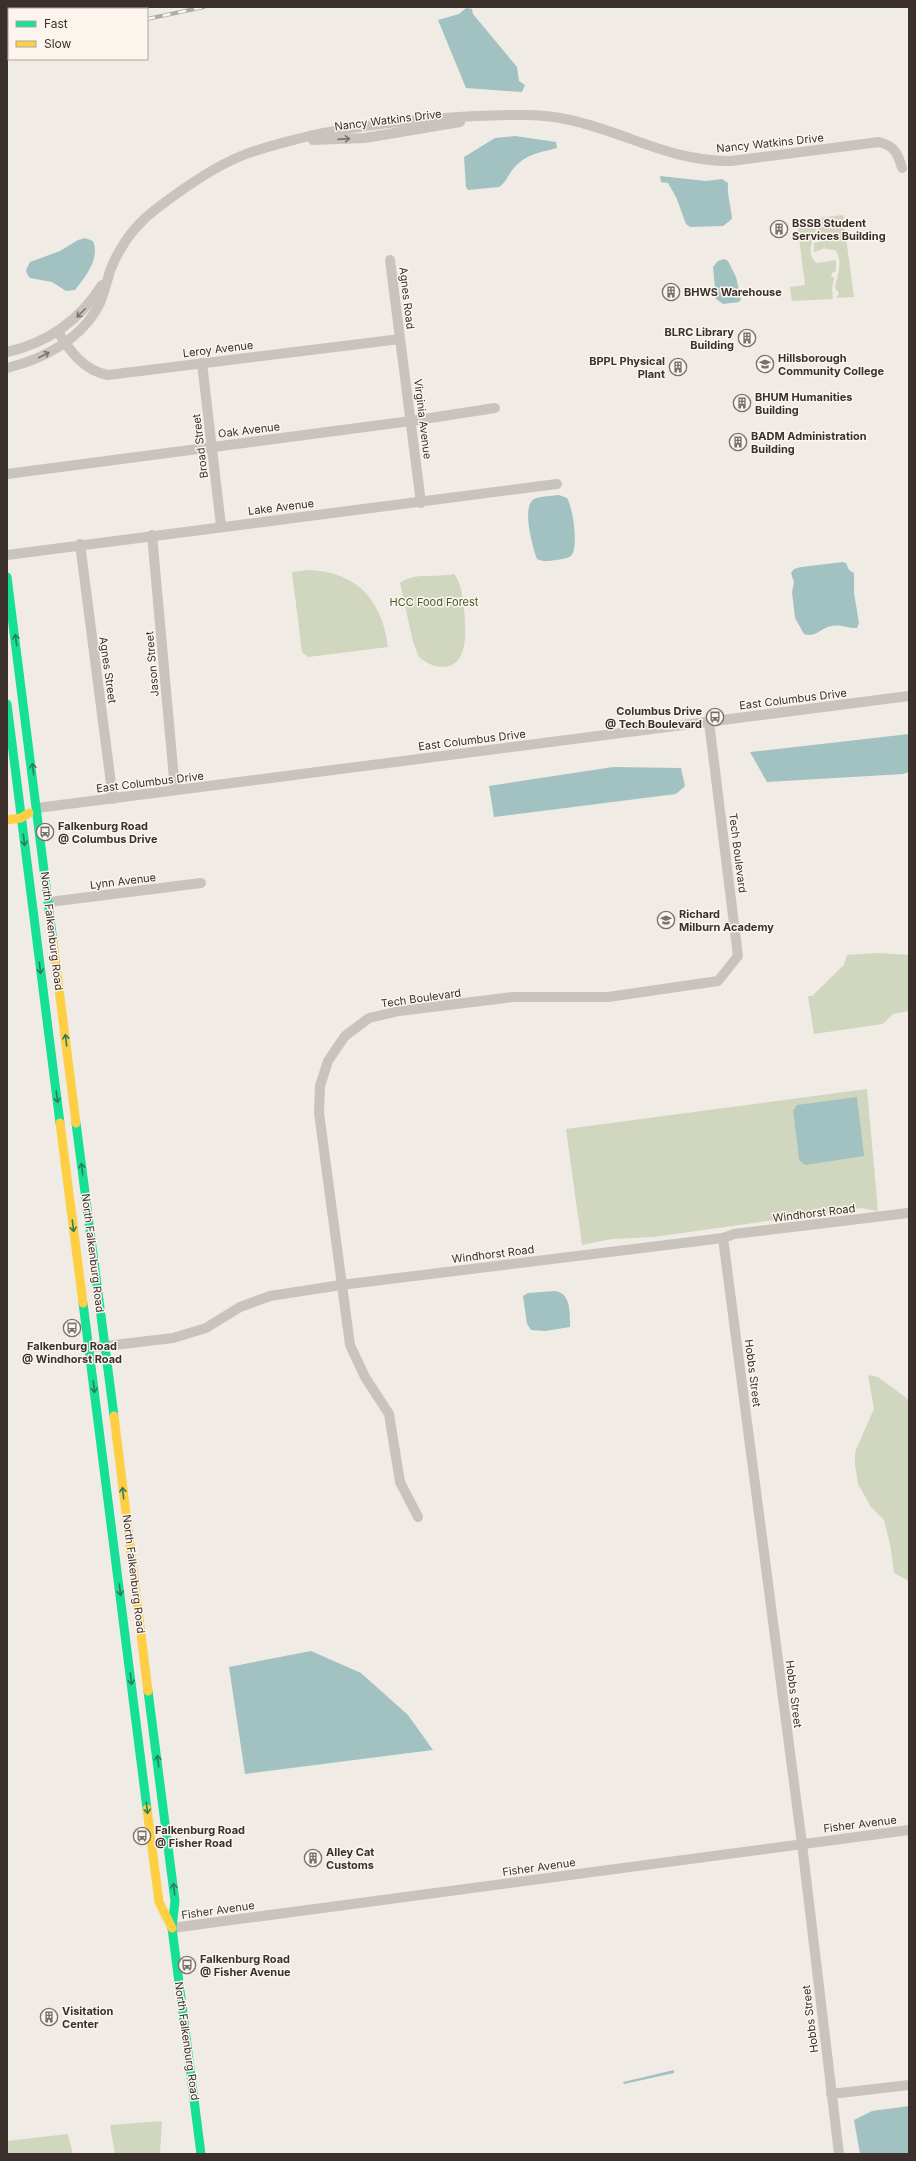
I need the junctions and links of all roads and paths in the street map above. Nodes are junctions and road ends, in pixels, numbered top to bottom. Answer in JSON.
{"nodes":[{"id":1,"x":487,"y":116,"type":"junction"},
{"id":2,"x":383,"y":123,"type":"junction"},
{"id":3,"x":385,"y":135,"type":"junction"},
{"id":4,"x":291,"y":140,"type":"junction"},
{"id":5,"x":902,"y":168,"type":"dead end"},
{"id":6,"x":390,"y":260,"type":"dead end"},
{"id":7,"x":111,"y":270,"type":"junction"},
{"id":8,"x":58,"y":332,"type":"junction"},
{"id":9,"x":400,"y":339,"type":"junction"},
{"id":10,"x":65,"y":343,"type":"junction"},
{"id":11,"x":7,"y":352,"type":"edge"},
{"id":12,"x":202,"y":363,"type":"junction"},
{"id":13,"x":7,"y":368,"type":"edge"},
{"id":14,"x":495,"y":408,"type":"dead end"},
{"id":15,"x":411,"y":421,"type":"junction"},
{"id":16,"x":212,"y":447,"type":"junction"},
{"id":17,"x":7,"y":474,"type":"edge"},
{"id":18,"x":557,"y":484,"type":"dead end"},
{"id":19,"x":420,"y":503,"type":"junction"},
{"id":20,"x":221,"y":526,"type":"junction"},
{"id":21,"x":152,"y":535,"type":"junction"},
{"id":22,"x":80,"y":544,"type":"junction"},
{"id":23,"x":7,"y":555,"type":"edge"},
{"id":24,"x":7,"y":577,"type":"edge"},
{"id":25,"x":909,"y":696,"type":"edge"},
{"id":26,"x":7,"y":704,"type":"edge"},
{"id":27,"x":709,"y":722,"type":"junction"},
{"id":28,"x":175,"y":790,"type":"junction"},
{"id":29,"x":113,"y":799,"type":"junction"},
{"id":30,"x":19,"y":801,"type":"junction"},
{"id":31,"x":7,"y":802,"type":"edge"},
{"id":32,"x":37,"y":808,"type":"junction"},
{"id":33,"x":22,"y":818,"type":"junction"},
{"id":34,"x":7,"y":820,"type":"edge"},
{"id":35,"x":201,"y":883,"type":"dead end"},
{"id":36,"x":49,"y":902,"type":"junction"},
{"id":37,"x":908,"y":1213,"type":"dead end"},
{"id":38,"x":723,"y":1238,"type":"junction"},
{"id":39,"x":341,"y":1284,"type":"junction"},
{"id":40,"x":104,"y":1346,"type":"junction"},
{"id":41,"x":89,"y":1348,"type":"junction"},
{"id":42,"x":418,"y":1517,"type":"dead end"},
{"id":43,"x":142,"y":1639,"type":"junction"},
{"id":44,"x":126,"y":1641,"type":"junction"},
{"id":45,"x":909,"y":1830,"type":"edge"},
{"id":46,"x":802,"y":1844,"type":"junction"},
{"id":47,"x":172,"y":1928,"type":"junction"},
{"id":48,"x":909,"y":2085,"type":"edge"},
{"id":49,"x":831,"y":2094,"type":"junction"},
{"id":50,"x":201,"y":2154,"type":"edge"},
{"id":51,"x":839,"y":2154,"type":"edge"}],
"edges":[{"from":1,"to":2,"type":"street","name":"Nancy Watkins Drive"},
{"from":1,"to":3,"type":"street","name":"Nancy Watkins Drive"},
{"from":1,"to":5,"type":"street","name":"Nancy Watkins Drive"},
{"from":2,"to":3,"type":"street"},
{"from":2,"to":4,"type":"street","name":"Nancy Watkins Drive"},
{"from":4,"to":3,"type":"street","name":"Nancy Watkins Drive","one_way":true},
{"from":4,"to":7,"type":"street","name":"Nancy Watkins Drive"},
{"from":6,"to":9,"type":"street","name":"Agnes Road"},
{"from":7,"to":8,"type":"street","name":"Nancy Watkins Drive","one_way":true},
{"from":7,"to":10,"type":"street","name":"Nancy Watkins Drive"},
{"from":8,"to":10,"type":"street","name":"Leroy Avenue"},
{"from":8,"to":11,"type":"street","name":"Nancy Watkins Drive"},
{"from":9,"to":12,"type":"street","name":"Leroy Avenue"},
{"from":9,"to":15,"type":"street","name":"Virginia Avenue"},
{"from":10,"to":12,"type":"street","name":"Leroy Avenue"},
{"from":13,"to":10,"type":"street","name":"Nancy Watkins Drive","one_way":true},
{"from":12,"to":16,"type":"street","name":"Broad Street"},
{"from":14,"to":15,"type":"street","name":"Oak Avenue"},
{"from":15,"to":16,"type":"street","name":"Oak Avenue"},
{"from":15,"to":19,"type":"street","name":"Virginia Avenue"},
{"from":16,"to":17,"type":"street","name":"Oak Avenue"},
{"from":16,"to":20,"type":"street","name":"Broad Street"},
{"from":18,"to":19,"type":"street","name":"Lake Avenue"},
{"from":19,"to":20,"type":"street","name":"Lake Avenue"},
{"from":20,"to":21,"type":"street","name":"Lake Avenue"},
{"from":21,"to":22,"type":"street","name":"Lake Avenue"},
{"from":21,"to":28,"type":"street","name":"Jason Street"},
{"from":22,"to":23,"type":"street","name":"Lake Avenue"},
{"from":22,"to":29,"type":"street","name":"Agnes Street"},
{"from":32,"to":24,"type":"street","name":"North Falkenburg Road","one_way":true},
{"from":25,"to":27,"type":"street","name":"East Columbus Drive"},
{"from":26,"to":30,"type":"street","name":"North Falkenburg Road"},
{"from":27,"to":28,"type":"street","name":"East Columbus Drive"},
{"from":27,"to":39,"type":"street","name":"Tech Boulevard"},
{"from":28,"to":29,"type":"street","name":"East Columbus Drive"},
{"from":29,"to":32,"type":"street","name":"East Columbus Drive"},
{"from":30,"to":31,"type":"street","name":"East Columbus Drive"},
{"from":30,"to":32,"type":"street","name":"East Columbus Drive"},
{"from":30,"to":33,"type":"street","name":"North Falkenburg Road"},
{"from":32,"to":33,"type":"street","name":"East Columbus Drive"},
{"from":32,"to":36,"type":"street","name":"North Falkenburg Road"},
{"from":33,"to":34,"type":"street","name":"East Columbus Drive"},
{"from":33,"to":41,"type":"street","name":"North Falkenburg Road","one_way":true},
{"from":35,"to":36,"type":"street","name":"Lynn Avenue"},
{"from":40,"to":36,"type":"street","name":"North Falkenburg Road","one_way":true},
{"from":37,"to":38,"type":"street","name":"Windhorst Road"},
{"from":38,"to":39,"type":"street","name":"Windhorst Road"},
{"from":38,"to":46,"type":"street","name":"Hobbs Street"},
{"from":39,"to":40,"type":"street","name":"Windhorst Road"},
{"from":39,"to":42,"type":"street","name":"Tech Boulevard"},
{"from":40,"to":41,"type":"street","name":"Windhorst Road"},
{"from":43,"to":40,"type":"street","name":"North Falkenburg Road","one_way":true},
{"from":41,"to":44,"type":"street","name":"North Falkenburg Road","one_way":true},
{"from":43,"to":44,"type":"street"},
{"from":47,"to":43,"type":"street","name":"North Falkenburg Road","one_way":true},
{"from":44,"to":47,"type":"street","name":"North Falkenburg Road","one_way":true},
{"from":45,"to":46,"type":"street","name":"Fisher Avenue"},
{"from":46,"to":47,"type":"street","name":"Fisher Avenue"},
{"from":46,"to":49,"type":"street","name":"Hobbs Street"},
{"from":47,"to":50,"type":"street","name":"North Falkenburg Road"},
{"from":48,"to":49,"type":"street"},
{"from":49,"to":51,"type":"street","name":"Hobbs Street"}]}
